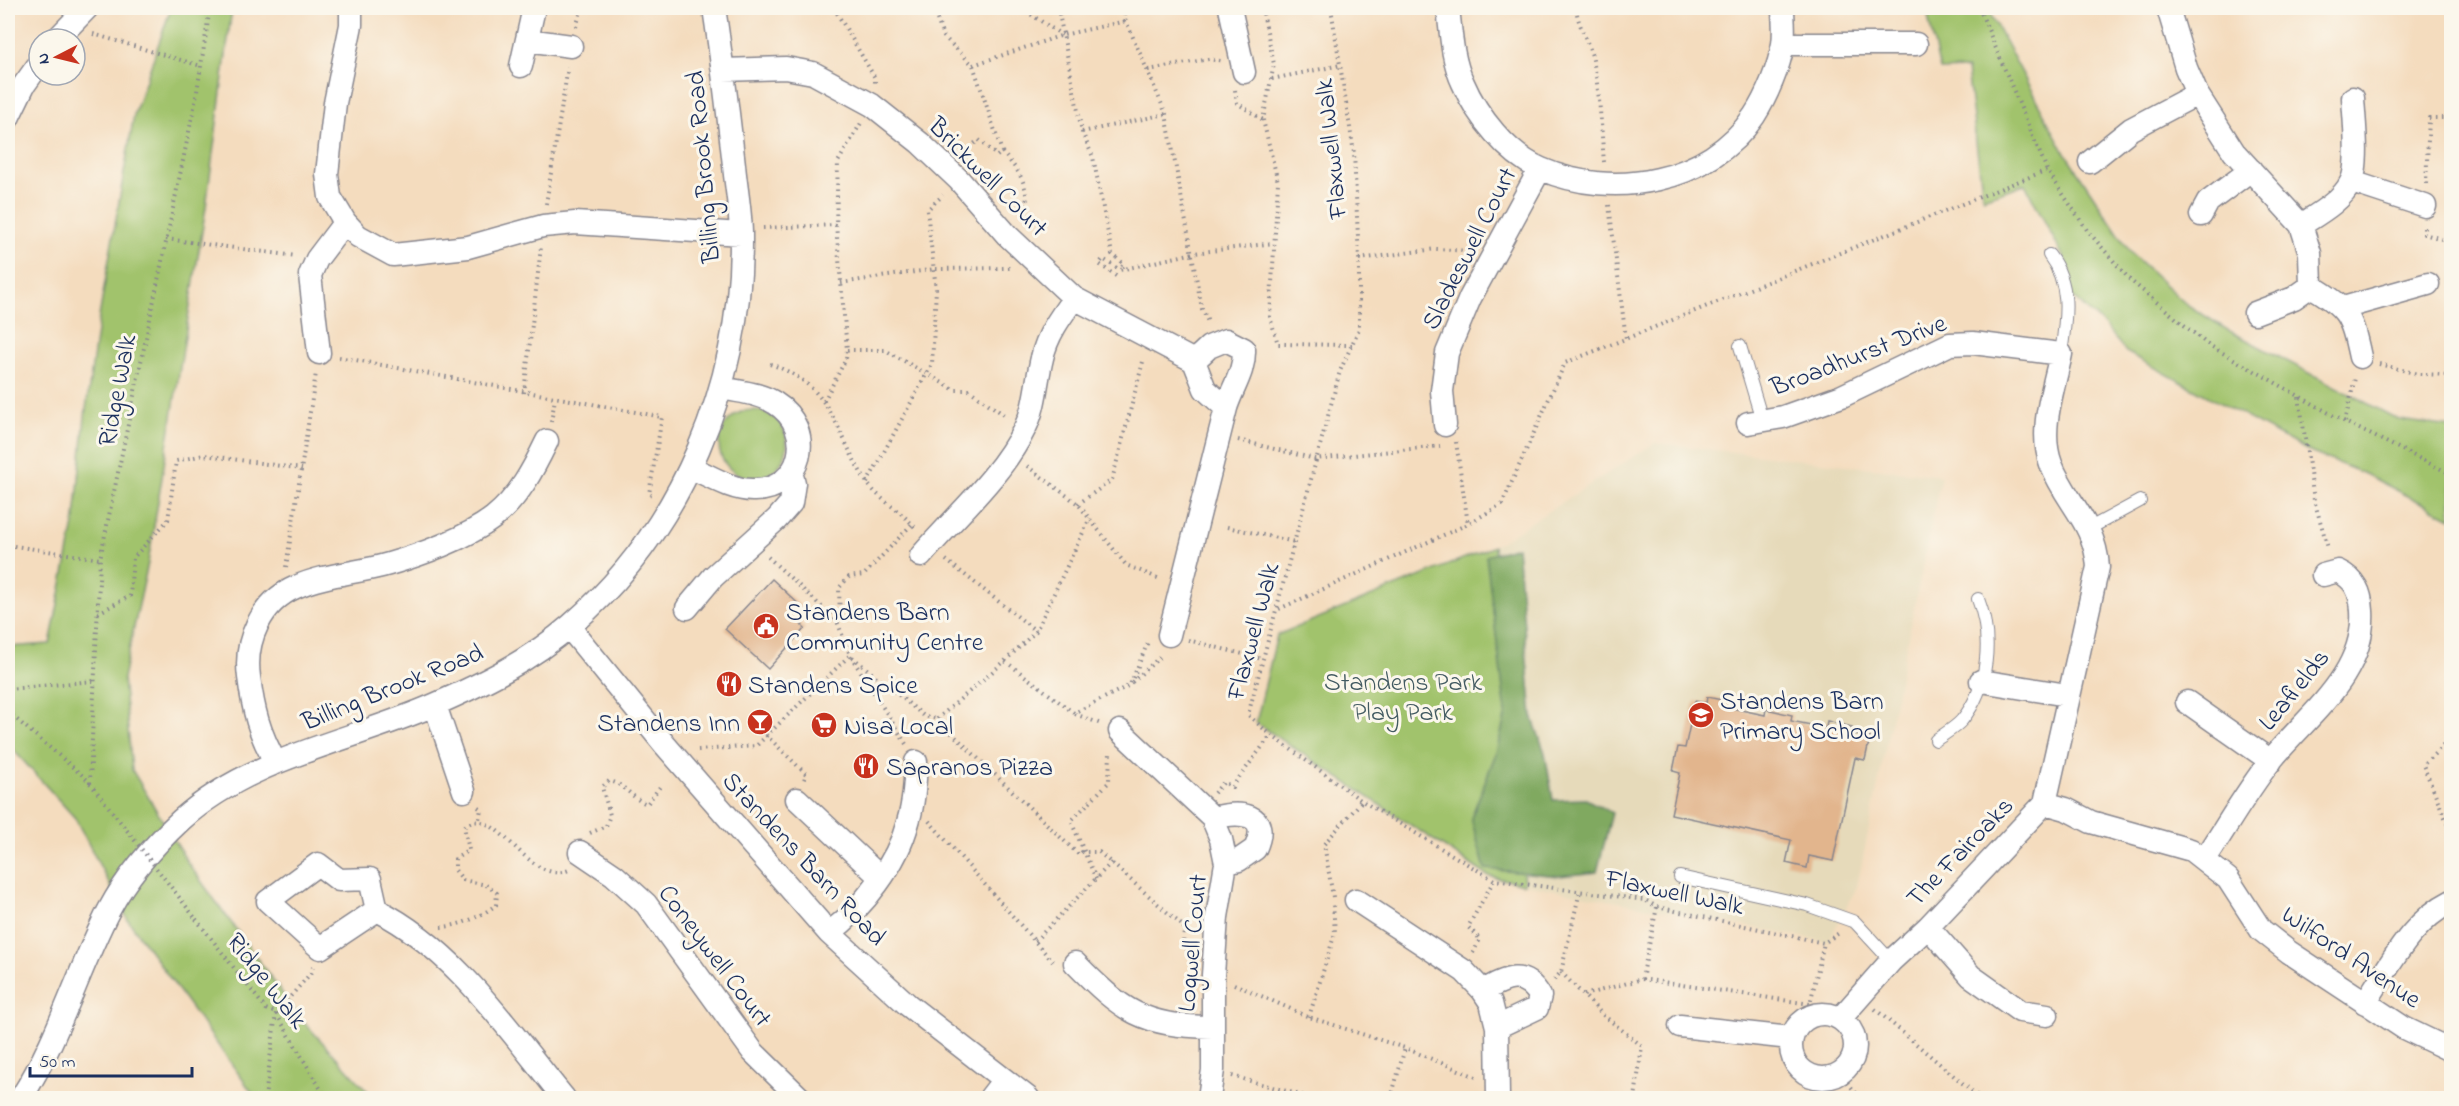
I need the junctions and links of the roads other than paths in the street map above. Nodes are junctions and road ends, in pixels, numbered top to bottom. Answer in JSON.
{"nodes":[{"id":1,"x":87,"y":8,"type":"edge"},
{"id":2,"x":351,"y":8,"type":"edge"},
{"id":3,"x":534,"y":8,"type":"edge"},
{"id":4,"x":714,"y":8,"type":"edge"},
{"id":5,"x":1230,"y":8,"type":"edge"},
{"id":6,"x":1448,"y":8,"type":"edge"},
{"id":7,"x":1783,"y":8,"type":"edge"},
{"id":8,"x":2169,"y":8,"type":"edge"},
{"id":9,"x":68,"y":27,"type":"edge"},
{"id":10,"x":527,"y":40,"type":"junction"},
{"id":11,"x":1783,"y":44,"type":"junction"},
{"id":12,"x":1916,"y":44,"type":"dead end"},
{"id":13,"x":571,"y":46,"type":"road end"},
{"id":14,"x":521,"y":66,"type":"dead end"},
{"id":15,"x":723,"y":70,"type":"junction"},
{"id":16,"x":1235,"y":74,"type":"road end"},
{"id":17,"x":27,"y":81,"type":"edge"},
{"id":18,"x":2198,"y":94,"type":"junction"},
{"id":19,"x":2353,"y":98,"type":"dead end"},
{"id":20,"x":8,"y":118,"type":"edge"},
{"id":21,"x":2090,"y":162,"type":"dead end"},
{"id":22,"x":1540,"y":169,"type":"junction"},
{"id":23,"x":2251,"y":170,"type":"junction"},
{"id":24,"x":2352,"y":182,"type":"junction"},
{"id":25,"x":2425,"y":206,"type":"road end"},
{"id":26,"x":2201,"y":215,"type":"dead end"},
{"id":27,"x":345,"y":222,"type":"junction"},
{"id":28,"x":2301,"y":225,"type":"junction"},
{"id":29,"x":741,"y":234,"type":"junction"},
{"id":30,"x":2049,"y":255,"type":"dead end"},
{"id":31,"x":2428,"y":284,"type":"dead end"},
{"id":32,"x":2311,"y":286,"type":"junction"},
{"id":33,"x":1074,"y":298,"type":"junction"},
{"id":34,"x":2343,"y":308,"type":"junction"},
{"id":35,"x":2255,"y":313,"type":"dead end"},
{"id":36,"x":1740,"y":346,"type":"dead end"},
{"id":37,"x":319,"y":353,"type":"road end"},
{"id":38,"x":2061,"y":354,"type":"junction"},
{"id":39,"x":2360,"y":357,"type":"road end"},
{"id":40,"x":1194,"y":361,"type":"junction"},
{"id":41,"x":722,"y":388,"type":"junction"},
{"id":42,"x":1226,"y":408,"type":"junction"},
{"id":43,"x":1755,"y":422,"type":"joint"},
{"id":44,"x":1445,"y":424,"type":"road end"},
{"id":45,"x":547,"y":441,"type":"dead end"},
{"id":46,"x":692,"y":468,"type":"junction"},
{"id":47,"x":792,"y":472,"type":"junction"},
{"id":48,"x":2140,"y":501,"type":"dead end"},
{"id":49,"x":2090,"y":528,"type":"junction"},
{"id":50,"x":925,"y":551,"type":"road end"},
{"id":51,"x":2324,"y":575,"type":"dead end"},
{"id":52,"x":1978,"y":599,"type":"dead end"},
{"id":53,"x":687,"y":608,"type":"dead end"},
{"id":54,"x":569,"y":627,"type":"junction"},
{"id":55,"x":1166,"y":644,"type":"road end"},
{"id":56,"x":1981,"y":681,"type":"junction"},
{"id":57,"x":2067,"y":695,"type":"junction"},
{"id":58,"x":2187,"y":702,"type":"dead end"},
{"id":59,"x":435,"y":705,"type":"junction"},
{"id":60,"x":1115,"y":740,"type":"road end"},
{"id":61,"x":1936,"y":741,"type":"dead end"},
{"id":62,"x":2271,"y":761,"type":"junction"},
{"id":63,"x":916,"y":762,"type":"road end"},
{"id":64,"x":276,"y":763,"type":"junction"},
{"id":65,"x":464,"y":791,"type":"dead end"},
{"id":66,"x":796,"y":799,"type":"road end"},
{"id":67,"x":2044,"y":803,"type":"junction"},
{"id":68,"x":1207,"y":812,"type":"junction"},
{"id":69,"x":580,"y":852,"type":"road end"},
{"id":70,"x":2205,"y":859,"type":"junction"},
{"id":71,"x":1226,"y":863,"type":"junction"},
{"id":72,"x":880,"y":877,"type":"junction"},
{"id":73,"x":1680,"y":877,"type":"dead end"},
{"id":74,"x":1356,"y":900,"type":"dead end"},
{"id":75,"x":2451,"y":901,"type":"edge"},
{"id":76,"x":377,"y":910,"type":"junction"},
{"id":77,"x":1928,"y":927,"type":"junction"},
{"id":78,"x":829,"y":933,"type":"junction"},
{"id":79,"x":1891,"y":961,"type":"junction"},
{"id":80,"x":1075,"y":963,"type":"road end"},
{"id":81,"x":1483,"y":991,"type":"junction"},
{"id":82,"x":2365,"y":1003,"type":"junction"},
{"id":83,"x":2047,"y":1015,"type":"dead end"},
{"id":84,"x":1840,"y":1019,"type":"junction"},
{"id":85,"x":1680,"y":1026,"type":"dead end"},
{"id":86,"x":1212,"y":1027,"type":"junction"},
{"id":87,"x":1497,"y":1027,"type":"junction"},
{"id":88,"x":1791,"y":1038,"type":"junction"},
{"id":89,"x":2451,"y":1051,"type":"edge"},
{"id":90,"x":1825,"y":1083,"type":"edge"},
{"id":91,"x":997,"y":1090,"type":"edge"},
{"id":92,"x":1497,"y":1092,"type":"edge"},
{"id":93,"x":21,"y":1098,"type":"edge"},
{"id":94,"x":564,"y":1098,"type":"edge"},
{"id":95,"x":800,"y":1098,"type":"edge"},
{"id":96,"x":1028,"y":1098,"type":"edge"},
{"id":97,"x":1209,"y":1098,"type":"edge"}],
"edges":[{"from":1,"to":9,"type":"street"},
{"from":2,"to":27,"type":"street"},
{"from":3,"to":10,"type":"street"},
{"from":4,"to":15,"type":"street","name":"Billing Brook Road"},
{"from":5,"to":16,"type":"street"},
{"from":6,"to":22,"type":"street"},
{"from":7,"to":11,"type":"street"},
{"from":8,"to":18,"type":"street"},
{"from":10,"to":13,"type":"street"},
{"from":10,"to":14,"type":"street"},
{"from":11,"to":12,"type":"street"},
{"from":11,"to":22,"type":"street"},
{"from":15,"to":29,"type":"street","name":"Billing Brook Road"},
{"from":15,"to":33,"type":"street","name":"Brickwell Court"},
{"from":17,"to":20,"type":"street"},
{"from":18,"to":21,"type":"street"},
{"from":18,"to":23,"type":"street"},
{"from":19,"to":24,"type":"street"},
{"from":22,"to":44,"type":"street","name":"Sladeswell Court"},
{"from":23,"to":26,"type":"street"},
{"from":23,"to":28,"type":"street"},
{"from":24,"to":25,"type":"street"},
{"from":24,"to":28,"type":"street"},
{"from":27,"to":29,"type":"street"},
{"from":27,"to":37,"type":"street"},
{"from":28,"to":32,"type":"street"},
{"from":29,"to":41,"type":"street","name":"Billing Brook Road"},
{"from":30,"to":38,"type":"lane"},
{"from":31,"to":34,"type":"street"},
{"from":32,"to":34,"type":"street"},
{"from":32,"to":35,"type":"street"},
{"from":33,"to":40,"type":"street","name":"Brickwell Court"},
{"from":33,"to":50,"type":"street"},
{"from":34,"to":39,"type":"street"},
{"from":36,"to":43,"type":"lane"},
{"from":38,"to":43,"type":"street","name":"Broadhurst Drive"},
{"from":38,"to":49,"type":"street","name":"The Fairoaks"},
{"from":40,"to":42,"type":"street"},
{"from":40,"to":42,"type":"street"},
{"from":41,"to":46,"type":"street","name":"Billing Brook Road"},
{"from":41,"to":47,"type":"street"},
{"from":42,"to":55,"type":"street"},
{"from":45,"to":64,"type":"street"},
{"from":46,"to":47,"type":"street"},
{"from":46,"to":54,"type":"street","name":"Billing Brook Road"},
{"from":47,"to":53,"type":"street"},
{"from":48,"to":49,"type":"lane"},
{"from":49,"to":57,"type":"street","name":"The Fairoaks"},
{"from":51,"to":62,"type":"street","name":"Leafields"},
{"from":52,"to":56,"type":"lane"},
{"from":54,"to":59,"type":"street","name":"Billing Brook Road"},
{"from":54,"to":78,"type":"street","name":"Standens Barn Road"},
{"from":56,"to":57,"type":"street"},
{"from":56,"to":61,"type":"lane"},
{"from":57,"to":67,"type":"street","name":"The Fairoaks"},
{"from":58,"to":62,"type":"street","name":"Leafields"},
{"from":59,"to":64,"type":"street","name":"Billing Brook Road"},
{"from":59,"to":65,"type":"street"},
{"from":60,"to":68,"type":"street","name":"Logwell Court"},
{"from":62,"to":70,"type":"street","name":"Leafields"},
{"from":63,"to":72,"type":"street"},
{"from":64,"to":93,"type":"street","name":"Billing Brook Road"},
{"from":66,"to":72,"type":"street"},
{"from":67,"to":70,"type":"street","name":"Wilford Avenue"},
{"from":67,"to":77,"type":"street","name":"The Fairoaks"},
{"from":68,"to":71,"type":"street","name":"Logwell Court"},
{"from":68,"to":71,"type":"street","name":"Logwell Court"},
{"from":69,"to":95,"type":"street","name":"Coneywell Court"},
{"from":70,"to":82,"type":"street","name":"Wilford Avenue"},
{"from":71,"to":86,"type":"street","name":"Logwell Court"},
{"from":72,"to":78,"type":"street"},
{"from":73,"to":79,"type":"lane"},
{"from":74,"to":81,"type":"street"},
{"from":75,"to":82,"type":"street"},
{"from":76,"to":76,"type":"street"},
{"from":76,"to":94,"type":"street"},
{"from":77,"to":79,"type":"street","name":"The Fairoaks"},
{"from":77,"to":83,"type":"street"},
{"from":78,"to":91,"type":"street","name":"Standens Barn Road"},
{"from":79,"to":84,"type":"street","name":"The Fairoaks"},
{"from":80,"to":86,"type":"street","name":"Logwell Court"},
{"from":81,"to":87,"type":"street"},
{"from":81,"to":87,"type":"street"},
{"from":82,"to":89,"type":"street","name":"Wilford Avenue"},
{"from":84,"to":88,"type":"street"},
{"from":84,"to":90,"type":"street"},
{"from":85,"to":88,"type":"street"},
{"from":86,"to":97,"type":"street","name":"Logwell Court"},
{"from":87,"to":92,"type":"street"},
{"from":88,"to":90,"type":"street"},
{"from":91,"to":96,"type":"street","name":"Standens Barn Road"}]}
